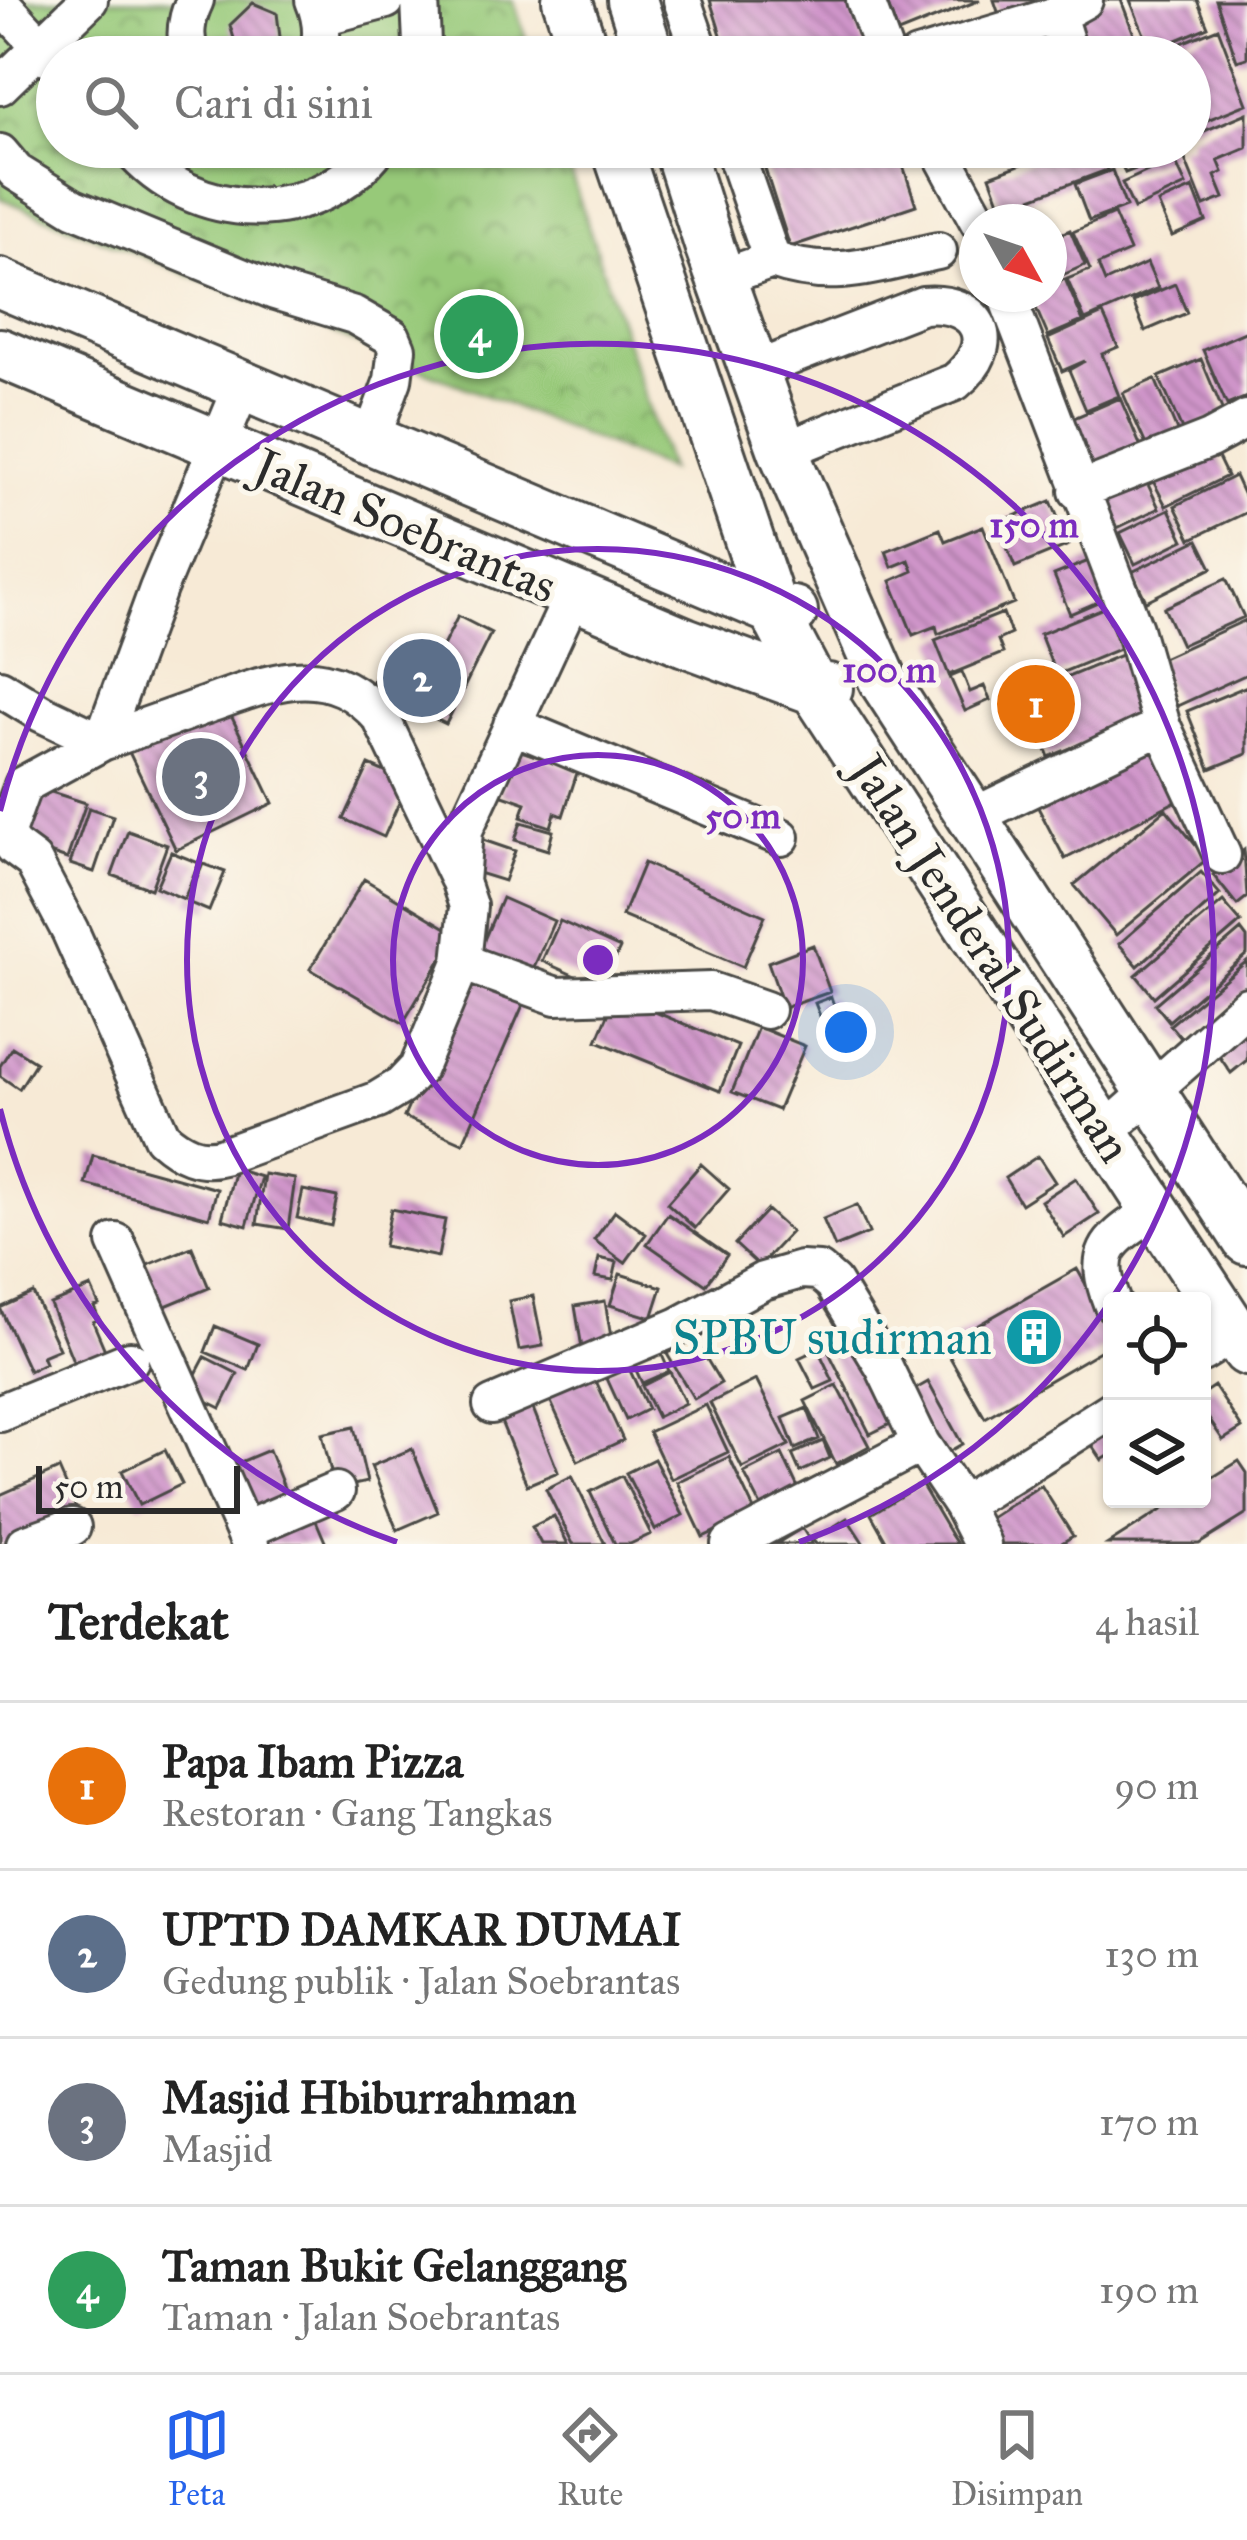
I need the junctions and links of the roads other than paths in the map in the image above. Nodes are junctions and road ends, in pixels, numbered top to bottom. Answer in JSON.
{"nodes":[{"id":1,"x":89,"y":0,"type":"edge"},
{"id":2,"x":195,"y":0,"type":"edge"},
{"id":3,"x":386,"y":0,"type":"edge"},
{"id":4,"x":420,"y":0,"type":"edge"},
{"id":5,"x":567,"y":0,"type":"edge"},
{"id":6,"x":632,"y":0,"type":"edge"},
{"id":7,"x":682,"y":0,"type":"edge"},
{"id":8,"x":865,"y":0,"type":"edge"},
{"id":9,"x":0,"y":2,"type":"edge"},
{"id":10,"x":1071,"y":7,"type":"edge"},
{"id":11,"x":318,"y":9,"type":"edge"},
{"id":12,"x":62,"y":36,"type":"edge"},
{"id":13,"x":186,"y":36,"type":"edge"},
{"id":14,"x":422,"y":36,"type":"edge"},
{"id":15,"x":579,"y":36,"type":"edge"},
{"id":16,"x":643,"y":36,"type":"edge"},
{"id":17,"x":695,"y":36,"type":"edge"},
{"id":18,"x":878,"y":36,"type":"edge"},
{"id":19,"x":982,"y":36,"type":"edge"},
{"id":20,"x":36,"y":42,"type":"edge"},
{"id":21,"x":36,"y":63,"type":"edge"},
{"id":22,"x":0,"y":86,"type":"edge"},
{"id":23,"x":0,"y":153,"type":"edge"},
{"id":24,"x":149,"y":168,"type":"edge"},
{"id":25,"x":358,"y":168,"type":"edge"},
{"id":26,"x":623,"y":168,"type":"edge"},
{"id":27,"x":685,"y":168,"type":"edge"},
{"id":28,"x":740,"y":168,"type":"edge"},
{"id":29,"x":949,"y":168,"type":"edge"},
{"id":30,"x":969,"y":204,"type":"edge"},
{"id":31,"x":938,"y":250,"type":"dead end"},
{"id":32,"x":772,"y":260,"type":"junction"},
{"id":33,"x":721,"y":278,"type":"junction"},
{"id":34,"x":0,"y":284,"type":"edge"},
{"id":35,"x":1013,"y":312,"type":"edge"},
{"id":36,"x":0,"y":353,"type":"edge"},
{"id":37,"x":753,"y":370,"type":"junction"},
{"id":38,"x":243,"y":385,"type":"junction"},
{"id":39,"x":1247,"y":419,"type":"edge"},
{"id":40,"x":370,"y":442,"type":"junction"},
{"id":41,"x":218,"y":446,"type":"junction"},
{"id":42,"x":783,"y":451,"type":"junction"},
{"id":43,"x":1078,"y":491,"type":"junction"},
{"id":44,"x":573,"y":595,"type":"junction"},
{"id":45,"x":773,"y":610,"type":"junction"},
{"id":46,"x":853,"y":612,"type":"junction"},
{"id":47,"x":884,"y":680,"type":"junction"},
{"id":48,"x":0,"y":688,"type":"edge"},
{"id":49,"x":815,"y":690,"type":"junction"},
{"id":50,"x":512,"y":725,"type":"junction"},
{"id":51,"x":1162,"y":725,"type":"junction"},
{"id":52,"x":102,"y":742,"type":"junction"},
{"id":53,"x":972,"y":817,"type":"junction"},
{"id":54,"x":781,"y":837,"type":"dead end"},
{"id":55,"x":1222,"y":855,"type":"dead end"},
{"id":56,"x":460,"y":882,"type":"junction"},
{"id":57,"x":462,"y":962,"type":"junction"},
{"id":58,"x":1247,"y":1006,"type":"edge"},
{"id":59,"x":766,"y":1010,"type":"dead end"},
{"id":60,"x":1153,"y":1092,"type":"junction"},
{"id":61,"x":1105,"y":1132,"type":"junction"},
{"id":62,"x":1155,"y":1209,"type":"junction"},
{"id":63,"x":1247,"y":1240,"type":"edge"},
{"id":64,"x":116,"y":1242,"type":"dead end"},
{"id":65,"x":1108,"y":1292,"type":"edge"},
{"id":66,"x":1221,"y":1331,"type":"edge"},
{"id":67,"x":130,"y":1360,"type":"dead end"},
{"id":68,"x":492,"y":1405,"type":"dead end"},
{"id":69,"x":0,"y":1413,"type":"edge"},
{"id":70,"x":1103,"y":1416,"type":"edge"},
{"id":71,"x":921,"y":1444,"type":"junction"},
{"id":72,"x":336,"y":1491,"type":"dead end"},
{"id":73,"x":962,"y":1504,"type":"junction"},
{"id":74,"x":72,"y":1527,"type":"dead end"},
{"id":75,"x":247,"y":1537,"type":"edge"},
{"id":76,"x":25,"y":1544,"type":"edge"},
{"id":77,"x":730,"y":1544,"type":"edge"},
{"id":78,"x":982,"y":1544,"type":"edge"}],
"edges":[{"from":1,"to":12,"type":"street"},
{"from":2,"to":13,"type":"street"},
{"from":3,"to":11,"type":"street"},
{"from":4,"to":14,"type":"street"},
{"from":5,"to":15,"type":"main road"},
{"from":6,"to":16,"type":"main road"},
{"from":7,"to":17,"type":"street"},
{"from":8,"to":18,"type":"street"},
{"from":9,"to":20,"type":"street"},
{"from":10,"to":19,"type":"street"},
{"from":21,"to":22,"type":"street"},
{"from":23,"to":40,"type":"street"},
{"from":24,"to":25,"type":"street"},
{"from":26,"to":45,"type":"main road","name":"Jalan Jenderal Sudirman"},
{"from":27,"to":33,"type":"main road","name":"Jalan Jenderal Sudirman"},
{"from":28,"to":32,"type":"street"},
{"from":29,"to":30,"type":"street"},
{"from":31,"to":32,"type":"street"},
{"from":32,"to":33,"type":"street"},
{"from":33,"to":37,"type":"main road","name":"Jalan Jenderal Sudirman"},
{"from":34,"to":38,"type":"main road","name":"Jalan Soebrantas"},
{"from":35,"to":43,"type":"street"},
{"from":36,"to":41,"type":"main road","name":"Jalan Soebrantas"},
{"from":37,"to":42,"type":"main road","name":"Jalan Jenderal Sudirman"},
{"from":37,"to":42,"type":"street"},
{"from":38,"to":40,"type":"main road","name":"Jalan Soebrantas"},
{"from":38,"to":41,"type":"street"},
{"from":39,"to":43,"type":"street"},
{"from":40,"to":45,"type":"main road","name":"Jalan Soebrantas"},
{"from":41,"to":44,"type":"main road","name":"Jalan Soebrantas"},
{"from":41,"to":52,"type":"street"},
{"from":42,"to":46,"type":"main road","name":"Jalan Jenderal Sudirman"},
{"from":43,"to":51,"type":"street"},
{"from":44,"to":49,"type":"main road","name":"Jalan Soebrantas"},
{"from":44,"to":50,"type":"street"},
{"from":45,"to":46,"type":"main road"},
{"from":45,"to":49,"type":"main road","name":"Jalan Jenderal Sudirman"},
{"from":46,"to":47,"type":"main road","name":"Jalan Jenderal Sudirman"},
{"from":47,"to":49,"type":"main road"},
{"from":47,"to":53,"type":"main road","name":"Jalan Jenderal Sudirman"},
{"from":48,"to":52,"type":"street"},
{"from":49,"to":61,"type":"main road","name":"Jalan Jenderal Sudirman"},
{"from":50,"to":54,"type":"street"},
{"from":50,"to":56,"type":"street"},
{"from":51,"to":53,"type":"street"},
{"from":51,"to":55,"type":"street"},
{"from":52,"to":56,"type":"street"},
{"from":52,"to":57,"type":"street"},
{"from":53,"to":60,"type":"main road","name":"Jalan Jenderal Sudirman"},
{"from":56,"to":57,"type":"street"},
{"from":57,"to":59,"type":"street"},
{"from":58,"to":60,"type":"street"},
{"from":60,"to":61,"type":"street"},
{"from":60,"to":63,"type":"main road","name":"Jalan Jenderal Sudirman"},
{"from":61,"to":62,"type":"main road","name":"Jalan Jenderal Sudirman"},
{"from":62,"to":65,"type":"street"},
{"from":62,"to":66,"type":"main road","name":"Jalan Jenderal Sudirman"},
{"from":64,"to":75,"type":"street"},
{"from":67,"to":69,"type":"street"},
{"from":68,"to":71,"type":"street"},
{"from":70,"to":73,"type":"street"},
{"from":71,"to":73,"type":"street"},
{"from":71,"to":77,"type":"street"},
{"from":72,"to":75,"type":"street"},
{"from":73,"to":78,"type":"street"},
{"from":74,"to":76,"type":"street"}]}
